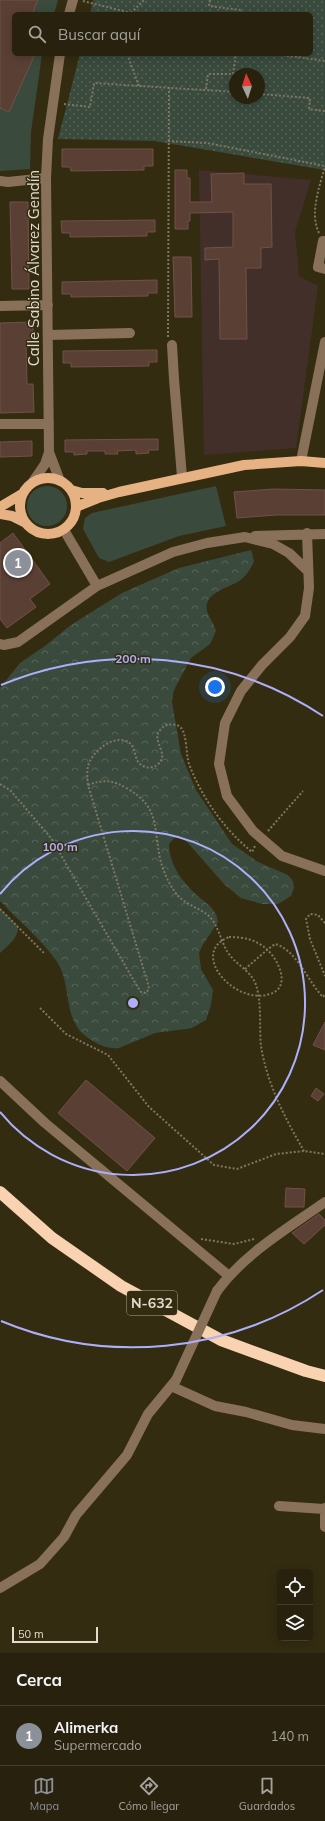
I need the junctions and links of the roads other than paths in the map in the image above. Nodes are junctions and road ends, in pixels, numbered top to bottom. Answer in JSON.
{"nodes":[{"id":1,"x":73,"y":0,"type":"edge"},
{"id":2,"x":70,"y":12,"type":"edge"},
{"id":3,"x":60,"y":56,"type":"edge"},
{"id":4,"x":46,"y":178,"type":"junction"},
{"id":5,"x":0,"y":181,"type":"edge"},
{"id":6,"x":324,"y":241,"type":"edge"},
{"id":7,"x":325,"y":269,"type":"edge"},
{"id":8,"x":48,"y":305,"type":"junction"},
{"id":9,"x":0,"y":306,"type":"edge"},
{"id":10,"x":130,"y":333,"type":"dead end"},
{"id":11,"x":48,"y":335,"type":"junction"},
{"id":12,"x":325,"y":342,"type":"edge"},
{"id":13,"x":172,"y":345,"type":"road end"},
{"id":14,"x":0,"y":424,"type":"edge"},
{"id":15,"x":49,"y":424,"type":"junction"},
{"id":16,"x":49,"y":452,"type":"junction"},
{"id":17,"x":301,"y":461,"type":"junction"},
{"id":18,"x":325,"y":463,"type":"edge"},
{"id":19,"x":182,"y":477,"type":"junction"},
{"id":20,"x":60,"y":481,"type":"junction"},
{"id":21,"x":32,"y":483,"type":"junction"},
{"id":22,"x":71,"y":490,"type":"junction"},
{"id":23,"x":119,"y":492,"type":"junction"},
{"id":24,"x":22,"y":494,"type":"junction"},
{"id":25,"x":0,"y":506,"type":"edge"},
{"id":26,"x":76,"y":507,"type":"junction"},
{"id":27,"x":0,"y":514,"type":"edge"},
{"id":28,"x":24,"y":522,"type":"junction"},
{"id":29,"x":64,"y":530,"type":"junction"},
{"id":30,"x":307,"y":533,"type":"junction"},
{"id":31,"x":325,"y":534,"type":"edge"},
{"id":32,"x":245,"y":537,"type":"junction"},
{"id":33,"x":308,"y":571,"type":"junction"},
{"id":34,"x":97,"y":586,"type":"junction"},
{"id":35,"x":0,"y":644,"type":"edge"},
{"id":36,"x":325,"y":871,"type":"edge"},
{"id":37,"x":0,"y":1081,"type":"edge"},
{"id":38,"x":0,"y":1192,"type":"edge"},
{"id":39,"x":325,"y":1202,"type":"edge"},
{"id":40,"x":229,"y":1276,"type":"junction"},
{"id":41,"x":325,"y":1376,"type":"edge"},
{"id":42,"x":174,"y":1383,"type":"junction"},
{"id":43,"x":325,"y":1429,"type":"edge"},
{"id":44,"x":279,"y":1506,"type":"dead end"},
{"id":45,"x":325,"y":1509,"type":"edge"},
{"id":46,"x":325,"y":1527,"type":"edge"},
{"id":47,"x":0,"y":1588,"type":"edge"}],
"edges":[{"from":1,"to":2,"type":"street"},
{"from":3,"to":4,"type":"street","name":"Calle Sabino Álvarez Gendín"},
{"from":4,"to":5,"type":"street"},
{"from":4,"to":8,"type":"street","name":"Calle Sabino Álvarez Gendín"},
{"from":6,"to":7,"type":"street"},
{"from":8,"to":9,"type":"street"},
{"from":8,"to":11,"type":"street","name":"Calle Sabino Álvarez Gendín"},
{"from":10,"to":11,"type":"street"},
{"from":11,"to":15,"type":"street","name":"Calle Sabino Álvarez Gendín"},
{"from":12,"to":17,"type":"street"},
{"from":13,"to":19,"type":"street"},
{"from":14,"to":15,"type":"street"},
{"from":15,"to":16,"type":"street","name":"Calle Sabino Álvarez Gendín"},
{"from":16,"to":20,"type":"street","name":"Calle Sabino Álvarez Gendín"},
{"from":16,"to":21,"type":"street"},
{"from":17,"to":18,"type":"main road"},
{"from":17,"to":19,"type":"main road"},
{"from":19,"to":23,"type":"main road"},
{"from":20,"to":21,"type":"main road"},
{"from":20,"to":22,"type":"main road"},
{"from":21,"to":24,"type":"main road"},
{"from":22,"to":23,"type":"main road"},
{"from":22,"to":26,"type":"main road"},
{"from":23,"to":26,"type":"main road"},
{"from":24,"to":25,"type":"main road"},
{"from":24,"to":28,"type":"main road"},
{"from":26,"to":29,"type":"main road"},
{"from":27,"to":28,"type":"main road"},
{"from":28,"to":29,"type":"main road"},
{"from":29,"to":34,"type":"street"},
{"from":30,"to":31,"type":"street"},
{"from":30,"to":32,"type":"street"},
{"from":30,"to":33,"type":"street"},
{"from":32,"to":33,"type":"street"},
{"from":32,"to":34,"type":"street"},
{"from":33,"to":36,"type":"street"},
{"from":34,"to":35,"type":"street"},
{"from":37,"to":40,"type":"street"},
{"from":38,"to":41,"type":"highway","number":"N-632"},
{"from":39,"to":40,"type":"street"},
{"from":40,"to":42,"type":"street","bridge":true},
{"from":42,"to":43,"type":"street"},
{"from":42,"to":47,"type":"street"},
{"from":44,"to":45,"type":"street"},
{"from":45,"to":46,"type":"street"}]}
